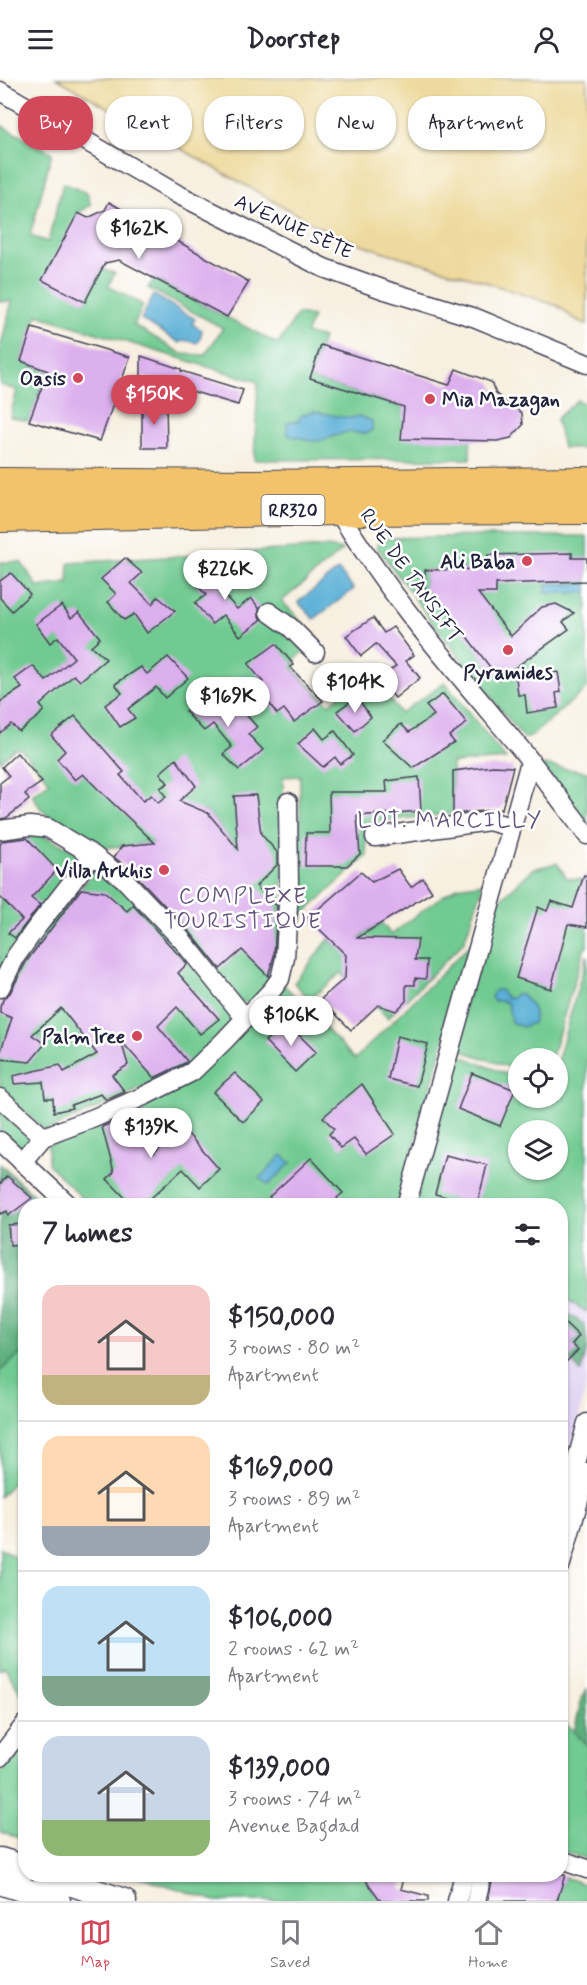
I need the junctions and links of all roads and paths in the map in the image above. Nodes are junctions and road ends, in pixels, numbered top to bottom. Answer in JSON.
{"nodes":[{"id":1,"x":0,"y":91,"type":"edge"},
{"id":2,"x":587,"y":364,"type":"edge"},
{"id":3,"x":587,"y":483,"type":"edge"},
{"id":4,"x":0,"y":484,"type":"edge"},
{"id":5,"x":587,"y":508,"type":"edge"},
{"id":6,"x":337,"y":509,"type":"junction"},
{"id":7,"x":0,"y":516,"type":"edge"},
{"id":8,"x":269,"y":612,"type":"dead end"},
{"id":9,"x":315,"y":652,"type":"dead end"},
{"id":10,"x":530,"y":762,"type":"junction"},
{"id":11,"x":288,"y":802,"type":"dead end"},
{"id":12,"x":511,"y":827,"type":"junction"},
{"id":13,"x":0,"y":831,"type":"edge"},
{"id":14,"x":587,"y":835,"type":"edge"},
{"id":15,"x":375,"y":837,"type":"dead end"},
{"id":16,"x":93,"y":855,"type":"junction"},
{"id":17,"x":0,"y":988,"type":"edge"},
{"id":18,"x":245,"y":1018,"type":"junction"},
{"id":19,"x":0,"y":1098,"type":"edge"},
{"id":20,"x":43,"y":1137,"type":"junction"},
{"id":21,"x":0,"y":1141,"type":"edge"},
{"id":22,"x":22,"y":1162,"type":"junction"},
{"id":23,"x":61,"y":1198,"type":"edge"},
{"id":24,"x":408,"y":1198,"type":"edge"},
{"id":25,"x":587,"y":1423,"type":"edge"},
{"id":26,"x":587,"y":1472,"type":"edge"},
{"id":27,"x":568,"y":1492,"type":"edge"},
{"id":28,"x":568,"y":1539,"type":"edge"},
{"id":29,"x":18,"y":1733,"type":"edge"},
{"id":30,"x":0,"y":1757,"type":"edge"},
{"id":31,"x":0,"y":1860,"type":"edge"},
{"id":32,"x":568,"y":1862,"type":"edge"},
{"id":33,"x":18,"y":1866,"type":"edge"},
{"id":34,"x":587,"y":1869,"type":"edge"},
{"id":35,"x":0,"y":1882,"type":"edge"},
{"id":36,"x":66,"y":1882,"type":"edge"},
{"id":37,"x":462,"y":1882,"type":"edge"},
{"id":38,"x":480,"y":1882,"type":"edge"},
{"id":39,"x":58,"y":1901,"type":"edge"},
{"id":40,"x":124,"y":1901,"type":"edge"},
{"id":41,"x":457,"y":1901,"type":"edge"},
{"id":42,"x":476,"y":1901,"type":"edge"}],
"edges":[{"from":1,"to":2,"type":"street","name":"AVENUE SÈTE"},
{"from":3,"to":4,"type":"highway","number":"RR320"},
{"from":5,"to":6,"type":"highway","number":"RR320"},
{"from":6,"to":7,"type":"highway","number":"RR320"},
{"from":6,"to":10,"type":"street","name":"RUE DE TANSIFT"},
{"from":8,"to":9,"type":"street"},
{"from":10,"to":12,"type":"street"},
{"from":10,"to":14,"type":"street","name":"RUE DE TANSIFT"},
{"from":11,"to":18,"type":"street"},
{"from":12,"to":15,"type":"street"},
{"from":12,"to":24,"type":"street"},
{"from":13,"to":16,"type":"street"},
{"from":16,"to":17,"type":"street"},
{"from":16,"to":18,"type":"street"},
{"from":18,"to":20,"type":"street"},
{"from":19,"to":20,"type":"street"},
{"from":20,"to":22,"type":"street"},
{"from":21,"to":22,"type":"street"},
{"from":22,"to":23,"type":"street"},
{"from":25,"to":27,"type":"street"},
{"from":26,"to":28,"type":"street"},
{"from":29,"to":30,"type":"street"},
{"from":31,"to":33,"type":"street"},
{"from":32,"to":34,"type":"street"},
{"from":35,"to":39,"type":"street"},
{"from":36,"to":40,"type":"street"},
{"from":37,"to":41,"type":"street"},
{"from":38,"to":42,"type":"street"}]}
